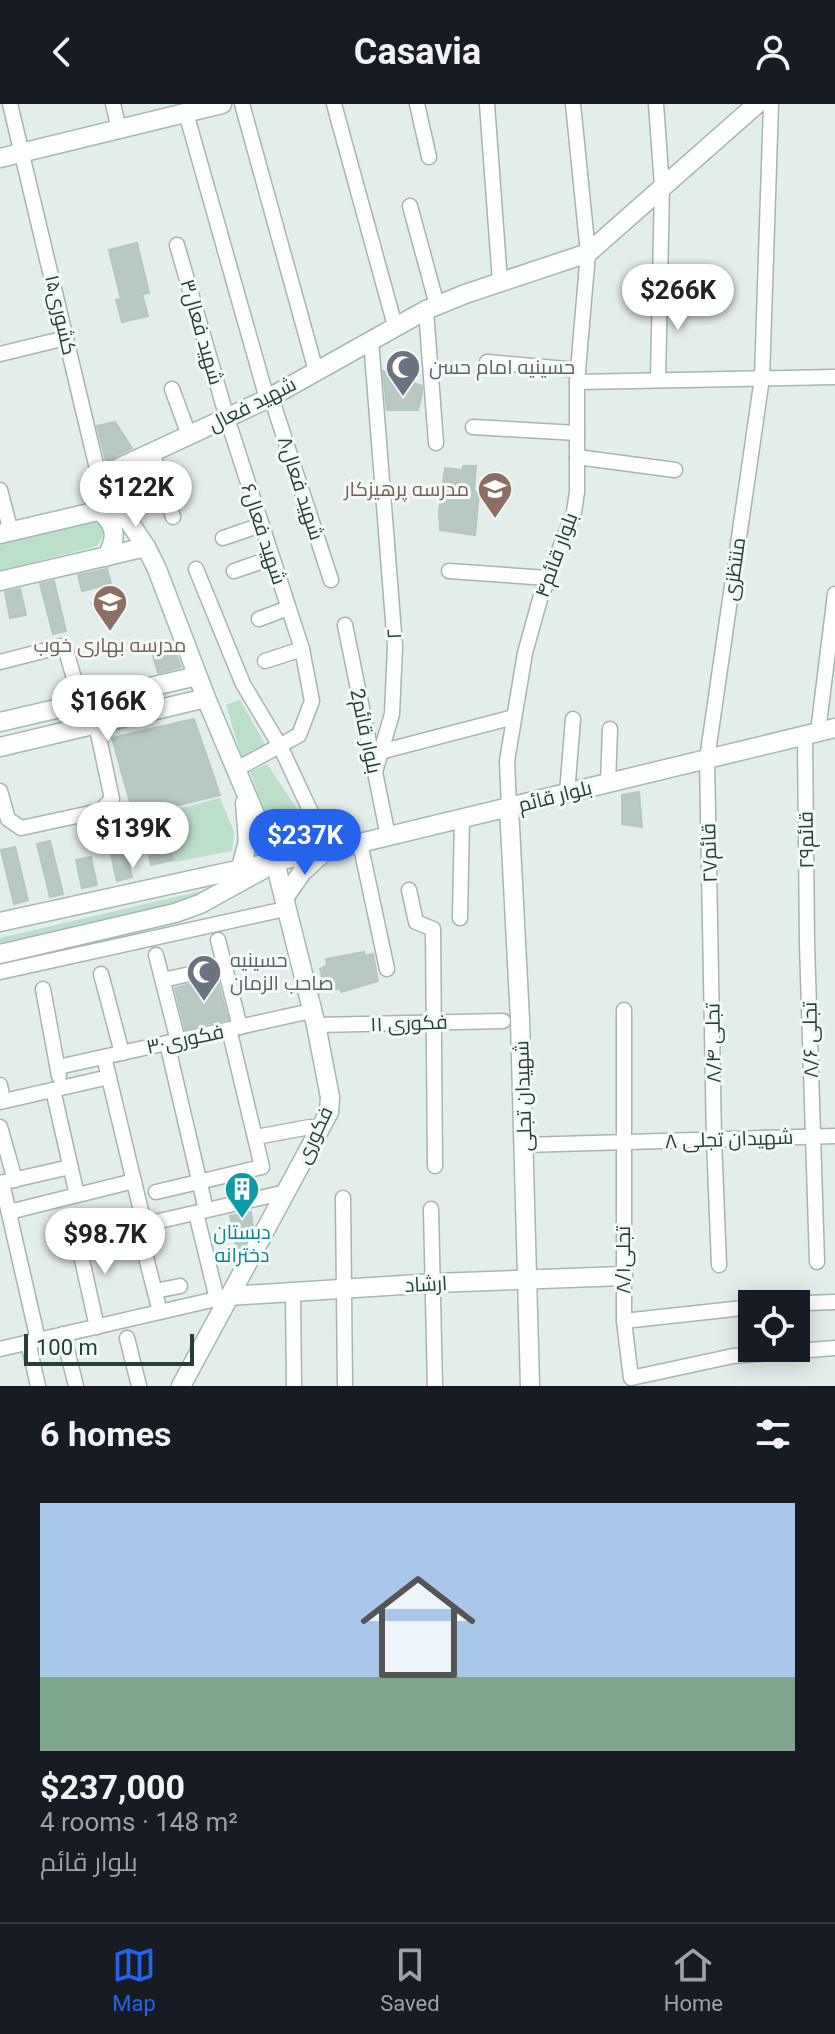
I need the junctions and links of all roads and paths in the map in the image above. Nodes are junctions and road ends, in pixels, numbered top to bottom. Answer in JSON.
{"nodes":[{"id":1,"x":10,"y":104,"type":"edge"},
{"id":2,"x":113,"y":104,"type":"edge"},
{"id":3,"x":222,"y":104,"type":"edge"},
{"id":4,"x":242,"y":104,"type":"edge"},
{"id":5,"x":334,"y":104,"type":"edge"},
{"id":6,"x":417,"y":104,"type":"edge"},
{"id":7,"x":487,"y":104,"type":"edge"},
{"id":8,"x":573,"y":104,"type":"edge"},
{"id":9,"x":656,"y":104,"type":"edge"},
{"id":10,"x":757,"y":104,"type":"edge"},
{"id":11,"x":771,"y":104,"type":"edge"},
{"id":12,"x":183,"y":110,"type":"edge"},
{"id":13,"x":119,"y":129,"type":"junction"},
{"id":14,"x":22,"y":153,"type":"junction"},
{"id":15,"x":429,"y":157,"type":"dead end"},
{"id":16,"x":0,"y":158,"type":"edge"},
{"id":17,"x":662,"y":187,"type":"junction"},
{"id":18,"x":410,"y":206,"type":"dead end"},
{"id":19,"x":177,"y":245,"type":"dead end"},
{"id":20,"x":588,"y":253,"type":"junction"},
{"id":21,"x":500,"y":282,"type":"junction"},
{"id":22,"x":432,"y":308,"type":"junction"},
{"id":23,"x":395,"y":326,"type":"junction"},
{"id":24,"x":66,"y":338,"type":"junction"},
{"id":25,"x":371,"y":340,"type":"junction"},
{"id":26,"x":0,"y":354,"type":"edge"},
{"id":27,"x":487,"y":362,"type":"dead end"},
{"id":28,"x":316,"y":371,"type":"junction"},
{"id":29,"x":577,"y":376,"type":"junction"},
{"id":30,"x":835,"y":377,"type":"edge"},
{"id":31,"x":762,"y":378,"type":"junction"},
{"id":32,"x":658,"y":380,"type":"junction"},
{"id":33,"x":172,"y":389,"type":"dead end"},
{"id":34,"x":269,"y":398,"type":"junction"},
{"id":35,"x":227,"y":418,"type":"junction"},
{"id":36,"x":473,"y":427,"type":"dead end"},
{"id":37,"x":577,"y":433,"type":"junction"},
{"id":38,"x":189,"y":435,"type":"junction"},
{"id":39,"x":436,"y":443,"type":"dead end"},
{"id":40,"x":152,"y":452,"type":"junction"},
{"id":41,"x":577,"y":457,"type":"junction"},
{"id":42,"x":675,"y":470,"type":"dead end"},
{"id":43,"x":99,"y":477,"type":"junction"},
{"id":44,"x":0,"y":490,"type":"edge"},
{"id":45,"x":119,"y":506,"type":"junction"},
{"id":46,"x":100,"y":511,"type":"junction"},
{"id":47,"x":173,"y":517,"type":"dead end"},
{"id":48,"x":261,"y":525,"type":"junction"},
{"id":49,"x":5,"y":533,"type":"edge"},
{"id":50,"x":223,"y":538,"type":"dead end"},
{"id":51,"x":146,"y":547,"type":"junction"},
{"id":52,"x":106,"y":557,"type":"junction"},
{"id":53,"x":272,"y":558,"type":"junction"},
{"id":54,"x":196,"y":569,"type":"dead end"},
{"id":55,"x":234,"y":571,"type":"dead end"},
{"id":56,"x":449,"y":571,"type":"dead end"},
{"id":57,"x":548,"y":578,"type":"junction"},
{"id":58,"x":331,"y":580,"type":"dead end"},
{"id":59,"x":0,"y":581,"type":"edge"},
{"id":60,"x":835,"y":594,"type":"edge"},
{"id":61,"x":288,"y":608,"type":"junction"},
{"id":62,"x":259,"y":619,"type":"dead end"},
{"id":63,"x":345,"y":625,"type":"dead end"},
{"id":64,"x":302,"y":649,"type":"junction"},
{"id":65,"x":265,"y":661,"type":"dead end"},
{"id":66,"x":0,"y":662,"type":"edge"},
{"id":67,"x":197,"y":676,"type":"junction"},
{"id":68,"x":125,"y":693,"type":"junction"},
{"id":69,"x":206,"y":698,"type":"junction"},
{"id":70,"x":81,"y":703,"type":"junction"},
{"id":71,"x":133,"y":716,"type":"junction"},
{"id":72,"x":514,"y":717,"type":"junction"},
{"id":73,"x":573,"y":719,"type":"dead end"},
{"id":74,"x":9,"y":720,"type":"edge"},
{"id":75,"x":96,"y":724,"type":"junction"},
{"id":76,"x":610,"y":729,"type":"dead end"},
{"id":77,"x":819,"y":732,"type":"edge"},
{"id":78,"x":26,"y":741,"type":"junction"},
{"id":79,"x":280,"y":746,"type":"junction"},
{"id":80,"x":0,"y":747,"type":"edge"},
{"id":81,"x":380,"y":752,"type":"junction"},
{"id":82,"x":707,"y":759,"type":"junction"},
{"id":83,"x":375,"y":772,"type":"junction"},
{"id":84,"x":240,"y":777,"type":"junction"},
{"id":85,"x":608,"y":783,"type":"junction"},
{"id":86,"x":0,"y":791,"type":"edge"},
{"id":87,"x":567,"y":793,"type":"junction"},
{"id":88,"x":509,"y":807,"type":"junction"},
{"id":89,"x":462,"y":818,"type":"junction"},
{"id":90,"x":317,"y":825,"type":"dead end"},
{"id":91,"x":388,"y":836,"type":"junction"},
{"id":92,"x":360,"y":843,"type":"junction"},
{"id":93,"x":326,"y":850,"type":"junction"},
{"id":94,"x":275,"y":862,"type":"junction"},
{"id":95,"x":241,"y":868,"type":"junction"},
{"id":96,"x":409,"y":890,"type":"dead end"},
{"id":97,"x":284,"y":903,"type":"junction"},
{"id":98,"x":460,"y":918,"type":"dead end"},
{"id":99,"x":0,"y":922,"type":"edge"},
{"id":100,"x":218,"y":940,"type":"dead end"},
{"id":101,"x":807,"y":944,"type":"joint"},
{"id":102,"x":712,"y":946,"type":"joint"},
{"id":103,"x":0,"y":954,"type":"edge"},
{"id":104,"x":156,"y":955,"type":"dead end"},
{"id":105,"x":226,"y":966,"type":"junction"},
{"id":106,"x":387,"y":969,"type":"dead end"},
{"id":107,"x":0,"y":972,"type":"edge"},
{"id":108,"x":101,"y":974,"type":"dead end"},
{"id":109,"x":163,"y":980,"type":"junction"},
{"id":110,"x":43,"y":989,"type":"dead end"},
{"id":111,"x":624,"y":1010,"type":"dead end"},
{"id":112,"x":314,"y":1018,"type":"junction"},
{"id":113,"x":503,"y":1021,"type":"dead end"},
{"id":114,"x":435,"y":1022,"type":"junction"},
{"id":115,"x":235,"y":1028,"type":"junction"},
{"id":116,"x":172,"y":1042,"type":"junction"},
{"id":117,"x":122,"y":1053,"type":"junction"},
{"id":118,"x":104,"y":1057,"type":"junction"},
{"id":119,"x":58,"y":1067,"type":"junction"},
{"id":120,"x":109,"y":1077,"type":"junction"},
{"id":121,"x":0,"y":1085,"type":"edge"},
{"id":122,"x":57,"y":1089,"type":"junction"},
{"id":123,"x":2,"y":1102,"type":"edge"},
{"id":124,"x":0,"y":1127,"type":"edge"},
{"id":125,"x":310,"y":1127,"type":"dead end"},
{"id":126,"x":812,"y":1136,"type":"junction"},
{"id":127,"x":835,"y":1136,"type":"edge"},
{"id":128,"x":256,"y":1137,"type":"junction"},
{"id":129,"x":714,"y":1140,"type":"junction"},
{"id":130,"x":623,"y":1142,"type":"junction"},
{"id":131,"x":524,"y":1145,"type":"junction"},
{"id":132,"x":435,"y":1166,"type":"dead end"},
{"id":133,"x":70,"y":1167,"type":"junction"},
{"id":134,"x":134,"y":1181,"type":"junction"},
{"id":135,"x":200,"y":1181,"type":"junction"},
{"id":136,"x":6,"y":1182,"type":"edge"},
{"id":137,"x":156,"y":1192,"type":"dead end"},
{"id":138,"x":286,"y":1192,"type":"junction"},
{"id":139,"x":77,"y":1195,"type":"junction"},
{"id":140,"x":343,"y":1198,"type":"dead end"},
{"id":141,"x":431,"y":1209,"type":"dead end"},
{"id":142,"x":9,"y":1212,"type":"junction"},
{"id":143,"x":201,"y":1212,"type":"junction"},
{"id":144,"x":76,"y":1233,"type":"dead end"},
{"id":145,"x":142,"y":1242,"type":"dead end"},
{"id":146,"x":817,"y":1262,"type":"dead end"},
{"id":147,"x":719,"y":1265,"type":"dead end"},
{"id":148,"x":623,"y":1276,"type":"junction"},
{"id":149,"x":528,"y":1279,"type":"junction"},
{"id":150,"x":434,"y":1283,"type":"junction"},
{"id":151,"x":180,"y":1286,"type":"dead end"},
{"id":152,"x":344,"y":1288,"type":"junction"},
{"id":153,"x":155,"y":1291,"type":"junction"},
{"id":154,"x":293,"y":1291,"type":"junction"},
{"id":155,"x":223,"y":1298,"type":"junction"},
{"id":156,"x":835,"y":1302,"type":"edge"},
{"id":157,"x":810,"y":1303,"type":"edge"},
{"id":158,"x":738,"y":1309,"type":"edge"},
{"id":159,"x":160,"y":1312,"type":"junction"},
{"id":160,"x":624,"y":1321,"type":"junction"},
{"id":161,"x":97,"y":1327,"type":"junction"},
{"id":162,"x":63,"y":1334,"type":"junction"},
{"id":163,"x":127,"y":1338,"type":"dead end"},
{"id":164,"x":33,"y":1341,"type":"junction"},
{"id":165,"x":835,"y":1348,"type":"edge"},
{"id":166,"x":0,"y":1349,"type":"edge"},
{"id":167,"x":38,"y":1386,"type":"edge"},
{"id":168,"x":76,"y":1386,"type":"edge"},
{"id":169,"x":139,"y":1386,"type":"edge"},
{"id":170,"x":181,"y":1386,"type":"edge"},
{"id":171,"x":294,"y":1386,"type":"edge"},
{"id":172,"x":345,"y":1386,"type":"edge"},
{"id":173,"x":435,"y":1386,"type":"edge"},
{"id":174,"x":530,"y":1386,"type":"edge"}],
"edges":[{"from":1,"to":14,"type":"street","name":"کشوری۱۵"},
{"from":2,"to":13,"type":"street"},
{"from":3,"to":12,"type":"street"},
{"from":4,"to":28,"type":"street"},
{"from":5,"to":23,"type":"street"},
{"from":6,"to":15,"type":"street"},
{"from":7,"to":21,"type":"street"},
{"from":8,"to":20,"type":"street","name":"بلوار قائم۴"},
{"from":9,"to":17,"type":"street"},
{"from":10,"to":17,"type":"street","name":"شهید فعال"},
{"from":11,"to":31,"type":"street","name":"منتظزی"},
{"from":12,"to":13,"type":"street"},
{"from":12,"to":34,"type":"street","name":"شهید فعال۸"},
{"from":13,"to":14,"type":"street"},
{"from":14,"to":16,"type":"street"},
{"from":14,"to":24,"type":"street","name":"کشوری۱۵"},
{"from":17,"to":20,"type":"street","name":"شهید فعال"},
{"from":17,"to":32,"type":"street"},
{"from":18,"to":22,"type":"street"},
{"from":19,"to":35,"type":"street","name":"شهید فعال۳"},
{"from":20,"to":21,"type":"street","name":"شهید فعال"},
{"from":20,"to":29,"type":"street","name":"بلوار قائم۴"},
{"from":21,"to":22,"type":"street","name":"شهید فعال"},
{"from":22,"to":23,"type":"street","name":"شهید فعال"},
{"from":22,"to":39,"type":"street"},
{"from":23,"to":25,"type":"street","name":"شهید فعال"},
{"from":24,"to":26,"type":"street"},
{"from":24,"to":43,"type":"street","name":"کشوری۱۵"},
{"from":25,"to":28,"type":"street","name":"شهید فعال"},
{"from":25,"to":81,"type":"street","name":"۲"},
{"from":27,"to":29,"type":"street"},
{"from":28,"to":34,"type":"street","name":"شهید فعال"},
{"from":29,"to":32,"type":"street"},
{"from":29,"to":37,"type":"street","name":"بلوار قائم۴"},
{"from":30,"to":31,"type":"street"},
{"from":31,"to":32,"type":"street"},
{"from":31,"to":82,"type":"street","name":"منتظزی"},
{"from":33,"to":38,"type":"street"},
{"from":34,"to":35,"type":"street","name":"شهید فعال"},
{"from":34,"to":58,"type":"street","name":"شهید فعال۸"},
{"from":35,"to":38,"type":"street","name":"شهید فعال"},
{"from":35,"to":48,"type":"street","name":"شهید فعال۶"},
{"from":36,"to":37,"type":"street"},
{"from":37,"to":41,"type":"street","name":"بلوار قائم۴"},
{"from":38,"to":40,"type":"street","name":"شهید فعال"},
{"from":40,"to":43,"type":"street","name":"شهید فعال"},
{"from":40,"to":47,"type":"street"},
{"from":41,"to":42,"type":"street"},
{"from":41,"to":57,"type":"street","name":"بلوار قائم۴"},
{"from":43,"to":45,"type":"street"},
{"from":44,"to":49,"type":"street"},
{"from":45,"to":46,"type":"street"},
{"from":45,"to":51,"type":"street"},
{"from":46,"to":49,"type":"street"},
{"from":46,"to":52,"type":"street"},
{"from":48,"to":50,"type":"street"},
{"from":48,"to":53,"type":"street","name":"شهید فعال۶"},
{"from":51,"to":52,"type":"street"},
{"from":51,"to":67,"type":"street"},
{"from":52,"to":59,"type":"street"},
{"from":53,"to":55,"type":"street"},
{"from":53,"to":61,"type":"street","name":"شهید فعال۶"},
{"from":54,"to":79,"type":"street"},
{"from":56,"to":57,"type":"street"},
{"from":57,"to":72,"type":"street","name":"بلوار قائم۴"},
{"from":60,"to":77,"type":"street","name":"قائم۲۹"},
{"from":61,"to":62,"type":"street"},
{"from":61,"to":64,"type":"street","name":"شهید فعال۶"},
{"from":63,"to":83,"type":"street","name":"2بلوار قائم"},
{"from":64,"to":65,"type":"street"},
{"from":64,"to":79,"type":"street","name":"شهید فعال۶"},
{"from":66,"to":70,"type":"street"},
{"from":67,"to":68,"type":"street"},
{"from":67,"to":69,"type":"street"},
{"from":68,"to":70,"type":"street"},
{"from":68,"to":71,"type":"street"},
{"from":69,"to":71,"type":"street"},
{"from":69,"to":84,"type":"street"},
{"from":70,"to":74,"type":"street"},
{"from":71,"to":75,"type":"street"},
{"from":72,"to":81,"type":"street"},
{"from":72,"to":88,"type":"street","name":"بلوار قائم۴"},
{"from":73,"to":87,"type":"street"},
{"from":74,"to":78,"type":"street"},
{"from":75,"to":78,"type":"street"},
{"from":75,"to":86,"type":"street"},
{"from":76,"to":85,"type":"street"},
{"from":77,"to":82,"type":"street","name":"بلوار قائم"},
{"from":77,"to":101,"type":"street","name":"قائم۲۹"},
{"from":78,"to":80,"type":"street"},
{"from":79,"to":84,"type":"street","name":"شهید فعال۶"},
{"from":79,"to":90,"type":"street"},
{"from":81,"to":83,"type":"street","name":"۲"},
{"from":82,"to":85,"type":"street","name":"بلوار قائم"},
{"from":82,"to":102,"type":"street","name":"قائم۲۷"},
{"from":83,"to":91,"type":"street","name":"2بلوار قائم"},
{"from":84,"to":94,"type":"street"},
{"from":84,"to":95,"type":"street"},
{"from":85,"to":87,"type":"street","name":"بلوار قائم"},
{"from":87,"to":88,"type":"street","name":"بلوار قائم"},
{"from":88,"to":89,"type":"street","name":"بلوار قائم"},
{"from":88,"to":131,"type":"street","name":"شهیدان تجلی"},
{"from":89,"to":91,"type":"street","name":"بلوار قائم"},
{"from":89,"to":98,"type":"street"},
{"from":91,"to":92,"type":"street","name":"بلوار قائم"},
{"from":92,"to":93,"type":"street","name":"بلوار قائم"},
{"from":92,"to":106,"type":"street"},
{"from":93,"to":94,"type":"street","name":"بلوار قائم"},
{"from":93,"to":97,"type":"street"},
{"from":94,"to":95,"type":"street","name":"بلوار قائم"},
{"from":94,"to":97,"type":"street","name":"فکوری"},
{"from":94,"to":103,"type":"street","name":"بلوار قائم"},
{"from":95,"to":99,"type":"street","name":"بلوار قائم"},
{"from":96,"to":114,"type":"street"},
{"from":97,"to":107,"type":"street"},
{"from":97,"to":112,"type":"street","name":"فکوری"},
{"from":100,"to":105,"type":"street"},
{"from":101,"to":126,"type":"street","name":"تجلی ۸/۶"},
{"from":102,"to":129,"type":"street","name":"۸/۴ تجلی"},
{"from":104,"to":109,"type":"street"},
{"from":105,"to":109,"type":"street"},
{"from":105,"to":115,"type":"street"},
{"from":108,"to":117,"type":"street"},
{"from":109,"to":116,"type":"street"},
{"from":110,"to":119,"type":"street"},
{"from":111,"to":130,"type":"street","name":"تجلی۸/۱"},
{"from":112,"to":114,"type":"street","name":"فکوری ۱۱"},
{"from":112,"to":115,"type":"street","name":"فکوری۳۰"},
{"from":112,"to":138,"type":"street","name":"فکوری"},
{"from":113,"to":114,"type":"street","name":"فکوری ۱۱"},
{"from":114,"to":132,"type":"street"},
{"from":115,"to":116,"type":"street","name":"فکوری۳۰"},
{"from":115,"to":128,"type":"street"},
{"from":116,"to":117,"type":"street","name":"فکوری۳۰"},
{"from":116,"to":135,"type":"street"},
{"from":117,"to":118,"type":"street","name":"فکوری۳۰"},
{"from":118,"to":119,"type":"street","name":"فکوری۳۰"},
{"from":118,"to":120,"type":"street"},
{"from":119,"to":122,"type":"street"},
{"from":120,"to":122,"type":"street"},
{"from":120,"to":134,"type":"street"},
{"from":121,"to":123,"type":"street"},
{"from":122,"to":123,"type":"street"},
{"from":122,"to":133,"type":"street"},
{"from":124,"to":136,"type":"street"},
{"from":125,"to":128,"type":"street"},
{"from":126,"to":127,"type":"street","name":"شهیدان تجلی ۸"},
{"from":126,"to":129,"type":"street","name":"شهیدان تجلی ۸"},
{"from":126,"to":146,"type":"street","name":"تجلی ۸/۶"},
{"from":128,"to":135,"type":"street"},
{"from":129,"to":130,"type":"street","name":"شهیدان تجلی ۸"},
{"from":129,"to":147,"type":"street","name":"۸/۴ تجلی"},
{"from":130,"to":131,"type":"street","name":"شهیدان تجلی ۸"},
{"from":130,"to":148,"type":"street","name":"تجلی۸/۱"},
{"from":131,"to":149,"type":"street","name":"شهیدان تجلی"},
{"from":133,"to":136,"type":"street"},
{"from":133,"to":139,"type":"street"},
{"from":134,"to":139,"type":"street"},
{"from":134,"to":143,"type":"street"},
{"from":135,"to":137,"type":"street"},
{"from":135,"to":143,"type":"street"},
{"from":136,"to":142,"type":"street"},
{"from":138,"to":143,"type":"street"},
{"from":138,"to":155,"type":"street","name":"فکوری"},
{"from":139,"to":142,"type":"street"},
{"from":140,"to":152,"type":"street"},
{"from":141,"to":150,"type":"street"},
{"from":142,"to":164,"type":"street"},
{"from":143,"to":155,"type":"street"},
{"from":144,"to":161,"type":"street"},
{"from":145,"to":153,"type":"street"},
{"from":148,"to":149,"type":"street","name":"ارشاد"},
{"from":148,"to":160,"type":"street","name":"تجلی۸/۱"},
{"from":149,"to":150,"type":"street","name":"ارشاد"},
{"from":149,"to":174,"type":"street","name":"شهیدان تجلی"},
{"from":150,"to":152,"type":"street","name":"ارشاد"},
{"from":150,"to":173,"type":"street"},
{"from":151,"to":153,"type":"street"},
{"from":152,"to":154,"type":"street","name":"ارشاد"},
{"from":152,"to":172,"type":"street"},
{"from":153,"to":159,"type":"street"},
{"from":154,"to":155,"type":"street","name":"ارشاد"},
{"from":154,"to":171,"type":"street"},
{"from":155,"to":159,"type":"street"},
{"from":155,"to":170,"type":"street","name":"فکوری"},
{"from":156,"to":157,"type":"street"},
{"from":158,"to":160,"type":"street"},
{"from":159,"to":161,"type":"street"},
{"from":160,"to":165,"type":"street","name":"تجلی۸/۱"},
{"from":161,"to":162,"type":"street"},
{"from":162,"to":164,"type":"street"},
{"from":162,"to":168,"type":"street"},
{"from":163,"to":169,"type":"street"},
{"from":164,"to":166,"type":"street"},
{"from":164,"to":167,"type":"street"}]}
